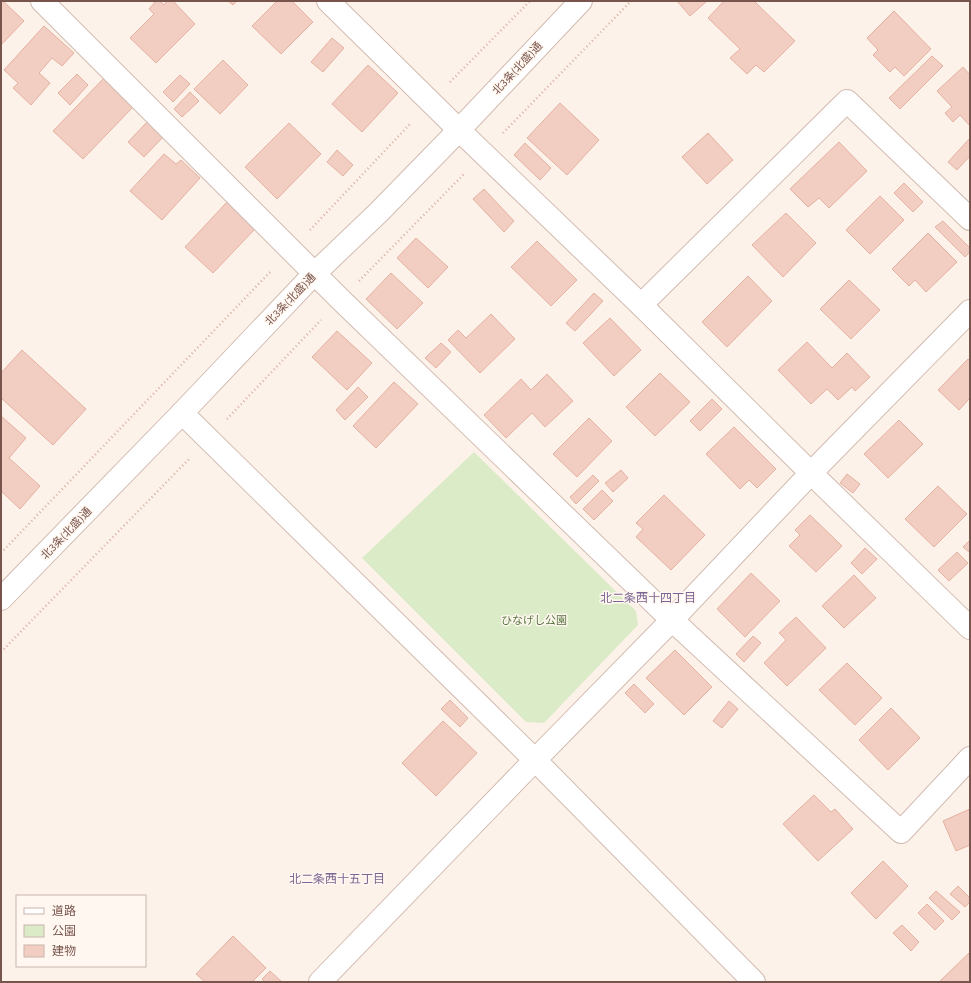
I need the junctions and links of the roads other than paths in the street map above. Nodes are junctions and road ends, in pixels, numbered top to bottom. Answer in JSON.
{"nodes":[{"id":1,"x":42,"y":1,"type":"edge"},
{"id":2,"x":328,"y":1,"type":"edge"},
{"id":3,"x":581,"y":1,"type":"edge"},
{"id":4,"x":459,"y":130,"type":"junction"},
{"id":5,"x":970,"y":220,"type":"edge"},
{"id":6,"x":314,"y":274,"type":"junction"},
{"id":7,"x":641,"y":305,"type":"junction"},
{"id":8,"x":970,"y":311,"type":"edge"},
{"id":9,"x":182,"y":413,"type":"junction"},
{"id":10,"x":811,"y":473,"type":"junction"},
{"id":11,"x":1,"y":599,"type":"edge"},
{"id":12,"x":672,"y":620,"type":"junction"},
{"id":13,"x":970,"y":628,"type":"edge"},
{"id":14,"x":970,"y":758,"type":"edge"},
{"id":15,"x":535,"y":760,"type":"junction"},
{"id":16,"x":320,"y":982,"type":"edge"},
{"id":17,"x":754,"y":982,"type":"edge"}],
"edges":[{"from":1,"to":6,"type":"street"},
{"from":2,"to":4,"type":"street"},
{"from":3,"to":4,"type":"street","name":"北3条(北盛)通"},
{"from":4,"to":6,"type":"street","name":"北3条(北盛)通"},
{"from":4,"to":7,"type":"street"},
{"from":5,"to":7,"type":"street"},
{"from":6,"to":9,"type":"street","name":"北3条(北盛)通"},
{"from":6,"to":12,"type":"street"},
{"from":7,"to":10,"type":"street"},
{"from":8,"to":10,"type":"street"},
{"from":9,"to":11,"type":"street","name":"北3条(北盛)通"},
{"from":9,"to":15,"type":"street"},
{"from":10,"to":12,"type":"street"},
{"from":10,"to":13,"type":"street"},
{"from":12,"to":14,"type":"street"},
{"from":12,"to":15,"type":"street"},
{"from":15,"to":16,"type":"street"},
{"from":15,"to":17,"type":"street"}]}
